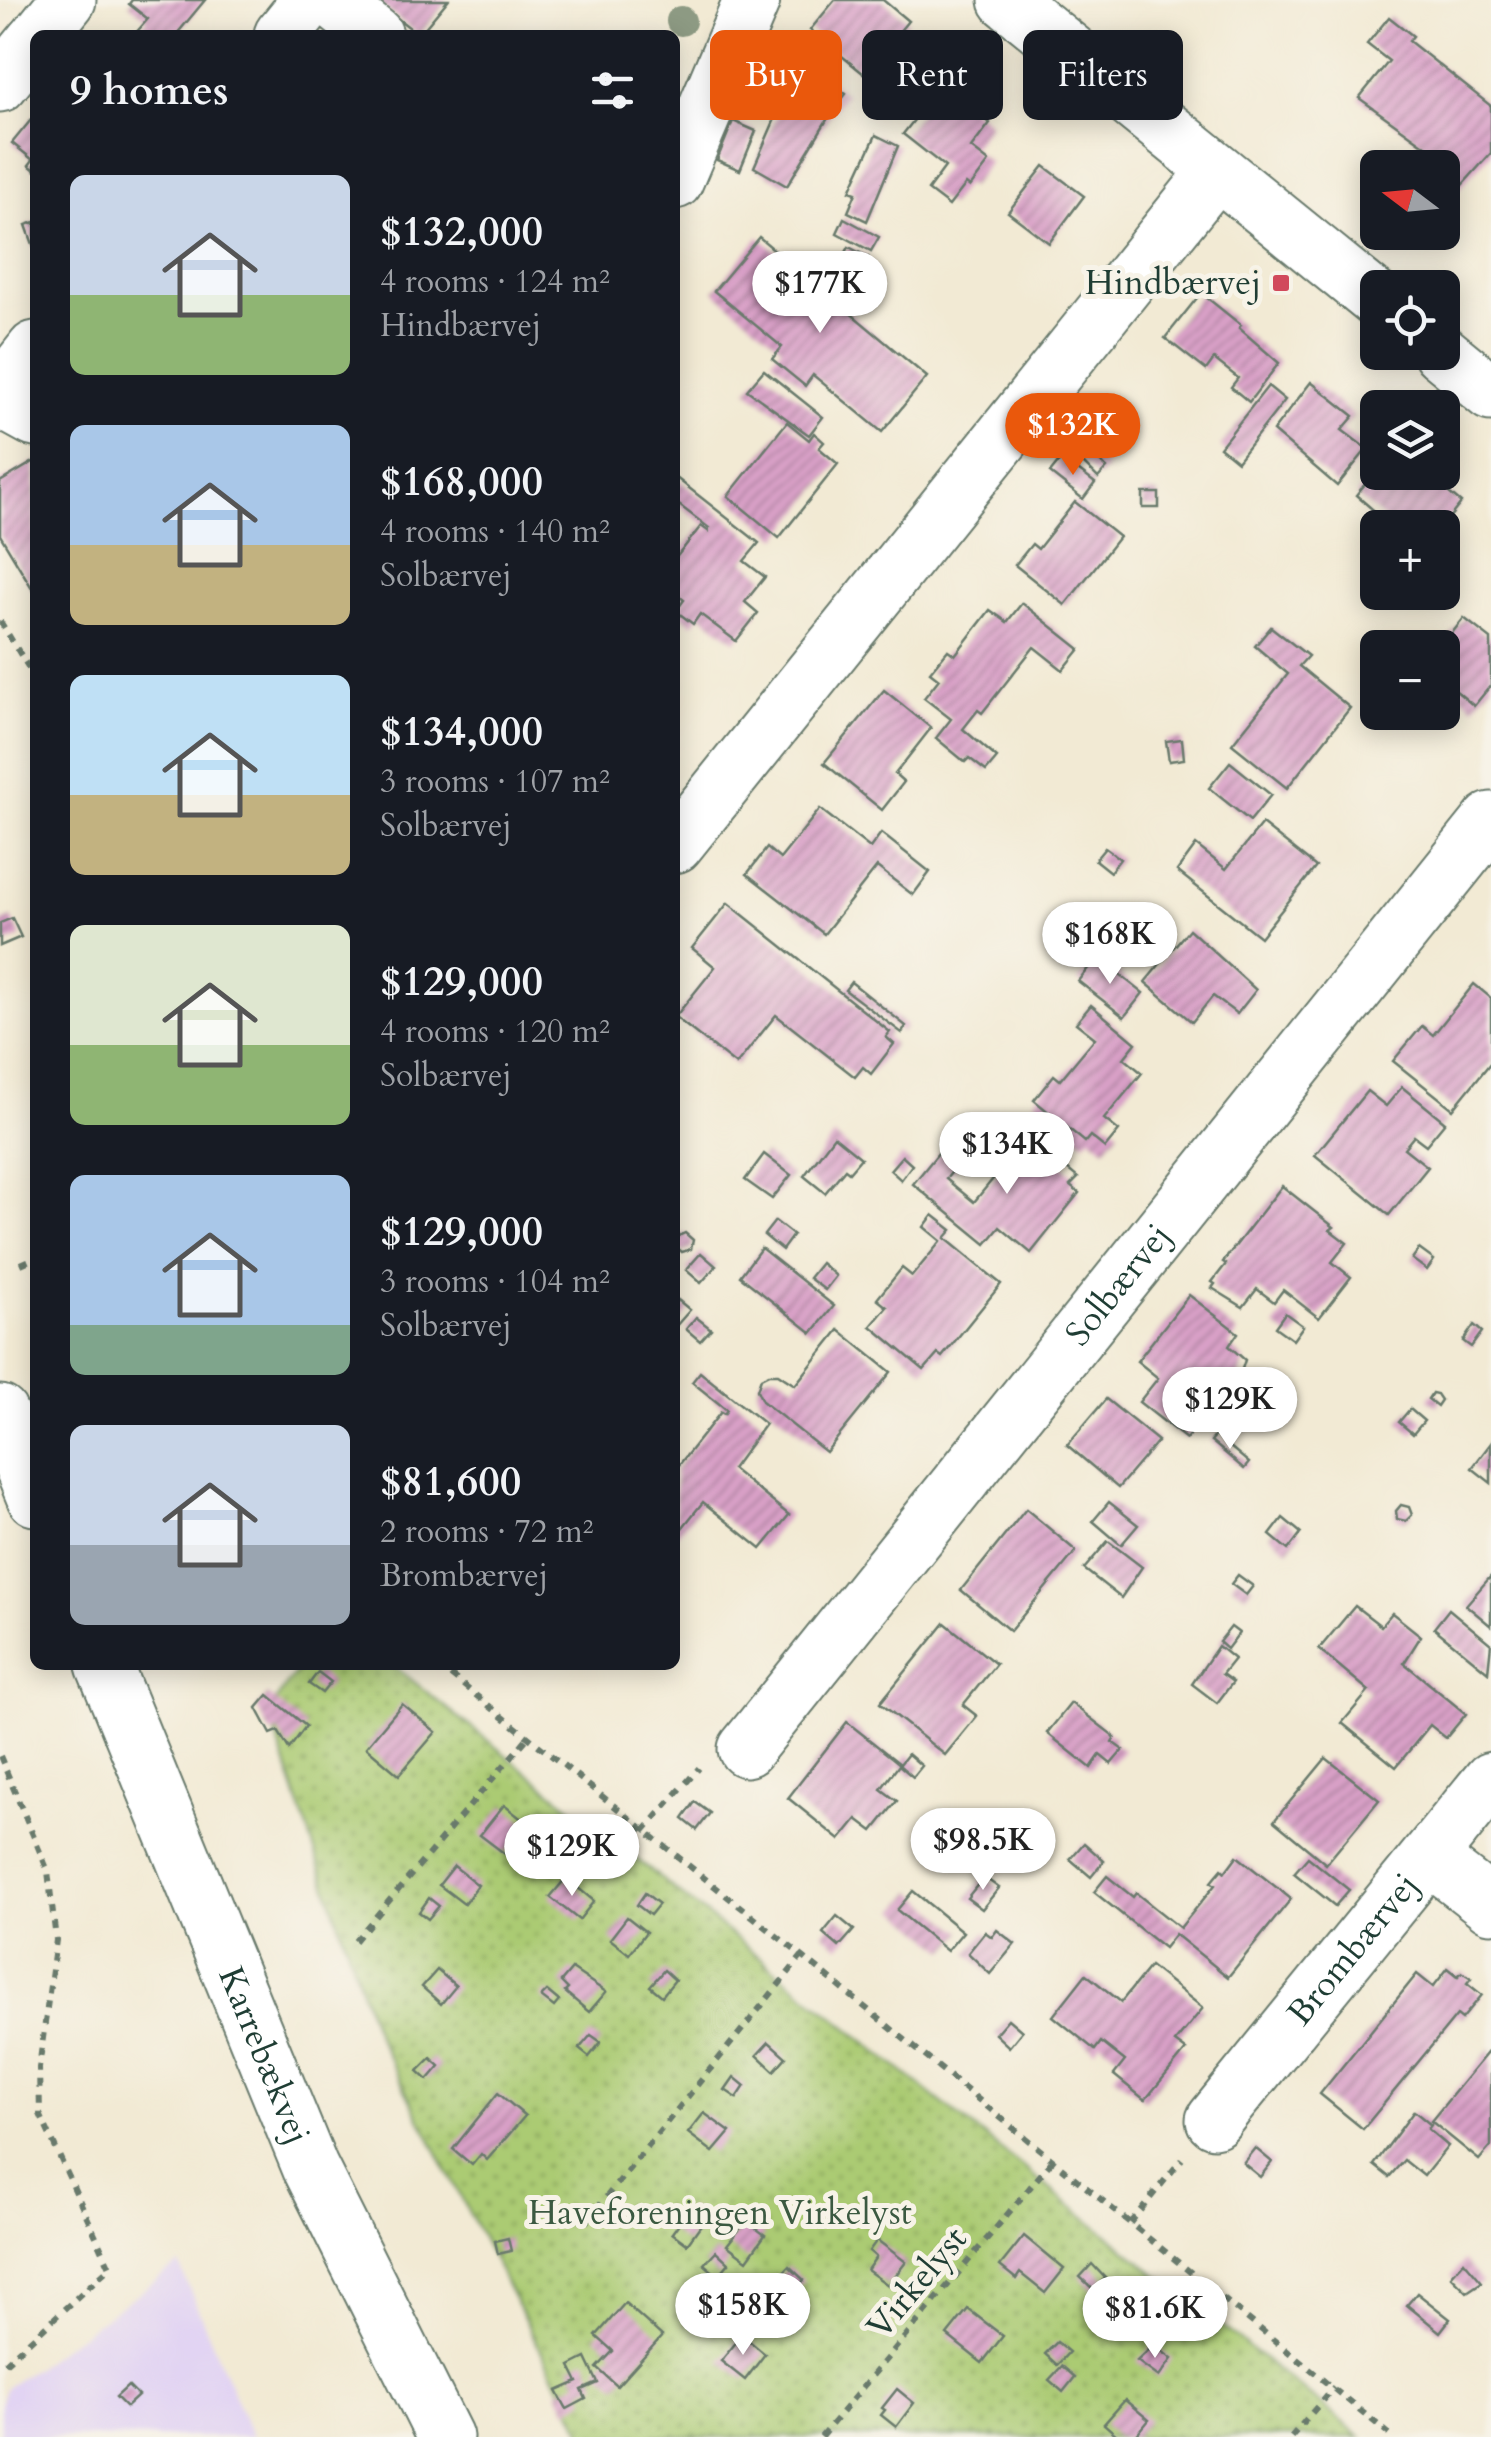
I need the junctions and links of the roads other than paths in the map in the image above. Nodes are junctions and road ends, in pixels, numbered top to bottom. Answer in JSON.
{"nodes":[{"id":1,"x":68,"y":0,"type":"edge"},
{"id":2,"x":310,"y":0,"type":"edge"},
{"id":3,"x":331,"y":0,"type":"edge"},
{"id":4,"x":752,"y":0,"type":"edge"},
{"id":5,"x":1007,"y":0,"type":"edge"},
{"id":6,"x":44,"y":30,"type":"edge"},
{"id":7,"x":286,"y":30,"type":"edge"},
{"id":8,"x":369,"y":30,"type":"edge"},
{"id":9,"x":30,"y":47,"type":"edge"},
{"id":10,"x":0,"y":84,"type":"edge"},
{"id":11,"x":680,"y":169,"type":"edge"},
{"id":12,"x":1216,"y":172,"type":"junction"},
{"id":13,"x":1360,"y":288,"type":"edge"},
{"id":14,"x":30,"y":355,"type":"edge"},
{"id":15,"x":1460,"y":368,"type":"edge"},
{"id":16,"x":1491,"y":393,"type":"edge"},
{"id":17,"x":0,"y":396,"type":"edge"},
{"id":18,"x":30,"y":416,"type":"edge"},
{"id":19,"x":1491,"y":820,"type":"edge"},
{"id":20,"x":680,"y":839,"type":"edge"},
{"id":21,"x":0,"y":1414,"type":"edge"},
{"id":22,"x":30,"y":1486,"type":"edge"},
{"id":23,"x":106,"y":1670,"type":"edge"},
{"id":24,"x":746,"y":1749,"type":"road end"},
{"id":25,"x":1491,"y":1780,"type":"edge"},
{"id":26,"x":1430,"y":1856,"type":"junction"},
{"id":27,"x":1491,"y":1905,"type":"edge"},
{"id":28,"x":1214,"y":2120,"type":"road end"},
{"id":29,"x":445,"y":2437,"type":"edge"}],
"edges":[{"from":1,"to":6,"type":"street"},
{"from":2,"to":7,"type":"street"},
{"from":3,"to":8,"type":"street"},
{"from":4,"to":11,"type":"street"},
{"from":5,"to":12,"type":"street"},
{"from":9,"to":10,"type":"street"},
{"from":12,"to":13,"type":"street"},
{"from":12,"to":20,"type":"street"},
{"from":14,"to":17,"type":"street"},
{"from":15,"to":16,"type":"street"},
{"from":17,"to":18,"type":"street"},
{"from":19,"to":24,"type":"street","name":"Solbærvej"},
{"from":21,"to":22,"type":"street"},
{"from":23,"to":29,"type":"street","name":"Karrebækvej"},
{"from":25,"to":26,"type":"street","name":"Brombærvej"},
{"from":26,"to":27,"type":"street"},
{"from":26,"to":28,"type":"street","name":"Brombærvej"}]}
